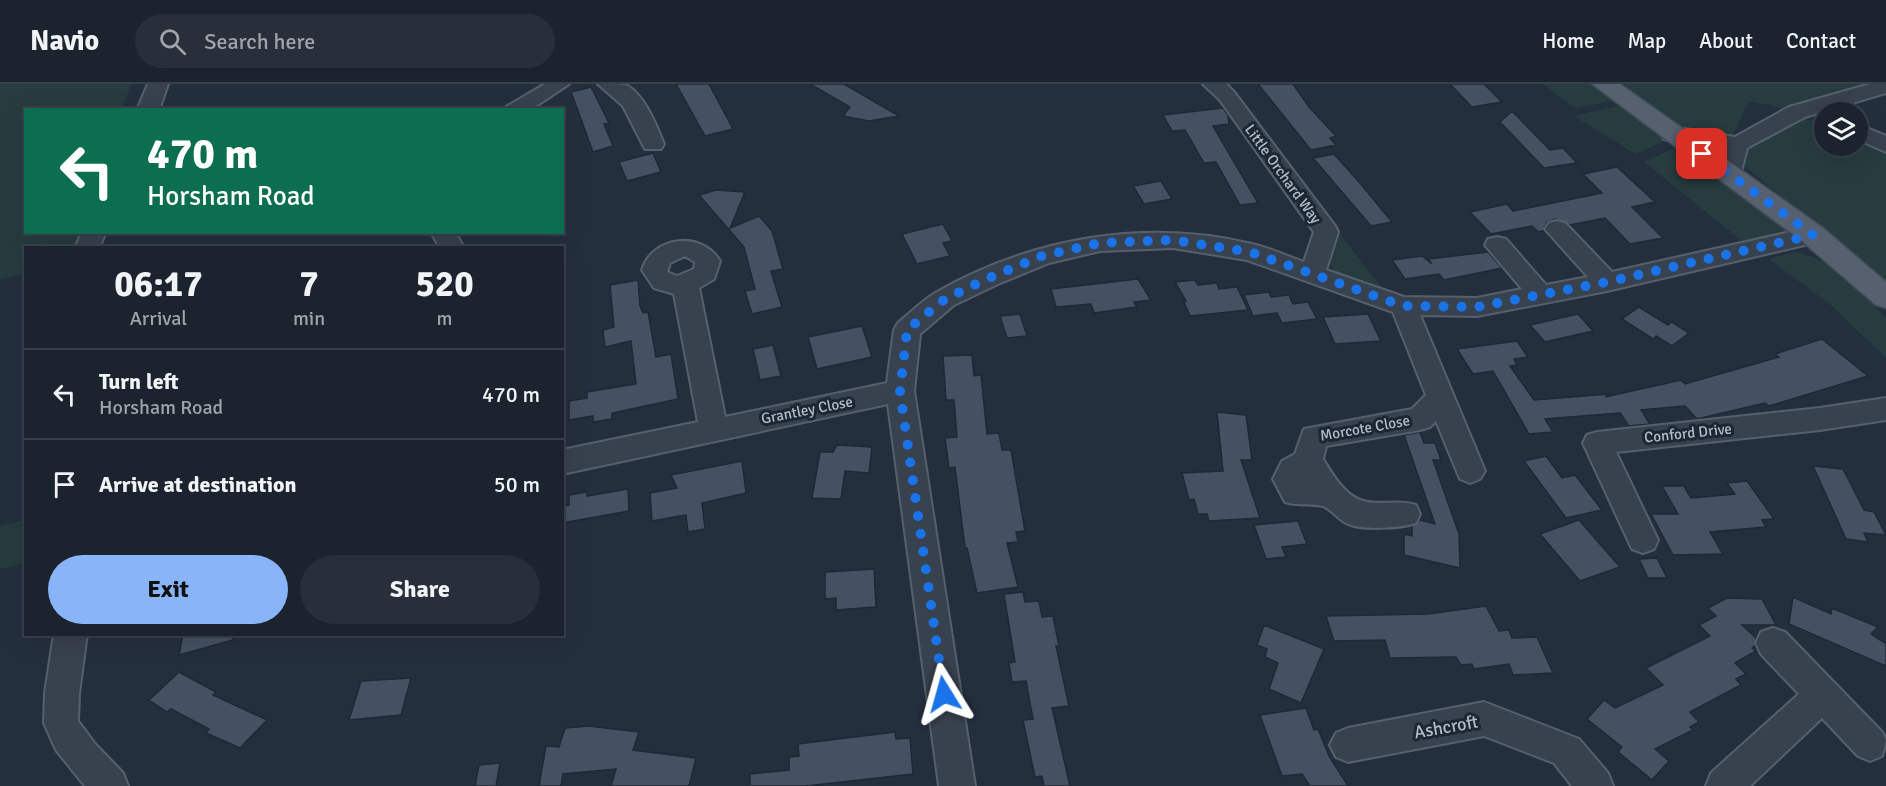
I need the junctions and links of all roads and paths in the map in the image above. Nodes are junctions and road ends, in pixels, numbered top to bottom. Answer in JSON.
{"nodes":[{"id":1,"x":158,"y":84,"type":"edge"},
{"id":2,"x":559,"y":84,"type":"edge"},
{"id":3,"x":608,"y":84,"type":"edge"},
{"id":4,"x":1213,"y":84,"type":"edge"},
{"id":5,"x":1604,"y":84,"type":"edge"},
{"id":6,"x":1886,"y":86,"type":"edge"},
{"id":7,"x":149,"y":108,"type":"edge"},
{"id":8,"x":516,"y":108,"type":"edge"},
{"id":9,"x":1797,"y":112,"type":"junction"},
{"id":10,"x":1814,"y":117,"type":"edge"},
{"id":11,"x":1672,"y":134,"type":"junction"},
{"id":12,"x":1868,"y":136,"type":"edge"},
{"id":13,"x":652,"y":144,"type":"dead end"},
{"id":14,"x":1738,"y":144,"type":"junction"},
{"id":15,"x":1886,"y":145,"type":"edge"},
{"id":16,"x":1731,"y":175,"type":"junction"},
{"id":17,"x":1557,"y":229,"type":"dead end"},
{"id":18,"x":1813,"y":235,"type":"junction"},
{"id":19,"x":1497,"y":245,"type":"dead end"},
{"id":20,"x":1313,"y":272,"type":"junction"},
{"id":21,"x":1607,"y":282,"type":"junction"},
{"id":22,"x":685,"y":284,"type":"dead end"},
{"id":23,"x":1541,"y":295,"type":"junction"},
{"id":24,"x":1886,"y":298,"type":"edge"},
{"id":25,"x":1403,"y":306,"type":"junction"},
{"id":26,"x":900,"y":392,"type":"junction"},
{"id":27,"x":1441,"y":398,"type":"junction"},
{"id":28,"x":1886,"y":409,"type":"edge"},
{"id":29,"x":713,"y":429,"type":"junction"},
{"id":30,"x":564,"y":462,"type":"edge"},
{"id":31,"x":1470,"y":471,"type":"dead end"},
{"id":32,"x":1406,"y":514,"type":"dead end"},
{"id":33,"x":1643,"y":540,"type":"dead end"},
{"id":34,"x":71,"y":636,"type":"edge"},
{"id":35,"x":1773,"y":643,"type":"dead end"},
{"id":36,"x":1822,"y":695,"type":"junction"},
{"id":37,"x":1870,"y":744,"type":"dead end"},
{"id":38,"x":1348,"y":745,"type":"dead end"},
{"id":39,"x":110,"y":786,"type":"edge"},
{"id":40,"x":957,"y":786,"type":"edge"},
{"id":41,"x":1595,"y":786,"type":"edge"},
{"id":42,"x":1724,"y":786,"type":"edge"}],
"edges":[{"from":1,"to":7,"type":"street"},
{"from":2,"to":8,"type":"street"},
{"from":3,"to":13,"type":"street"},
{"from":4,"to":20,"type":"street","name":"Little Orchard Way"},
{"from":5,"to":11,"type":"main road"},
{"from":6,"to":9,"type":"street"},
{"from":9,"to":10,"type":"street"},
{"from":9,"to":14,"type":"street"},
{"from":11,"to":14,"type":"street"},
{"from":11,"to":16,"type":"main road"},
{"from":12,"to":15,"type":"street"},
{"from":14,"to":16,"type":"street"},
{"from":16,"to":18,"type":"main road"},
{"from":17,"to":21,"type":"street"},
{"from":18,"to":21,"type":"street"},
{"from":18,"to":24,"type":"main road"},
{"from":19,"to":23,"type":"street"},
{"from":20,"to":25,"type":"street"},
{"from":20,"to":26,"type":"street"},
{"from":21,"to":23,"type":"street"},
{"from":22,"to":29,"type":"street"},
{"from":23,"to":25,"type":"street"},
{"from":25,"to":27,"type":"street"},
{"from":26,"to":29,"type":"street","name":"Grantley Close"},
{"from":26,"to":40,"type":"street"},
{"from":27,"to":31,"type":"street"},
{"from":27,"to":32,"type":"street","name":"Morcote Close"},
{"from":28,"to":33,"type":"street","name":"Conford Drive"},
{"from":29,"to":30,"type":"street","name":"Grantley Close"},
{"from":34,"to":39,"type":"street"},
{"from":35,"to":36,"type":"street"},
{"from":36,"to":37,"type":"street"},
{"from":36,"to":42,"type":"street"},
{"from":38,"to":41,"type":"street","name":"Ashcroft"}]}
